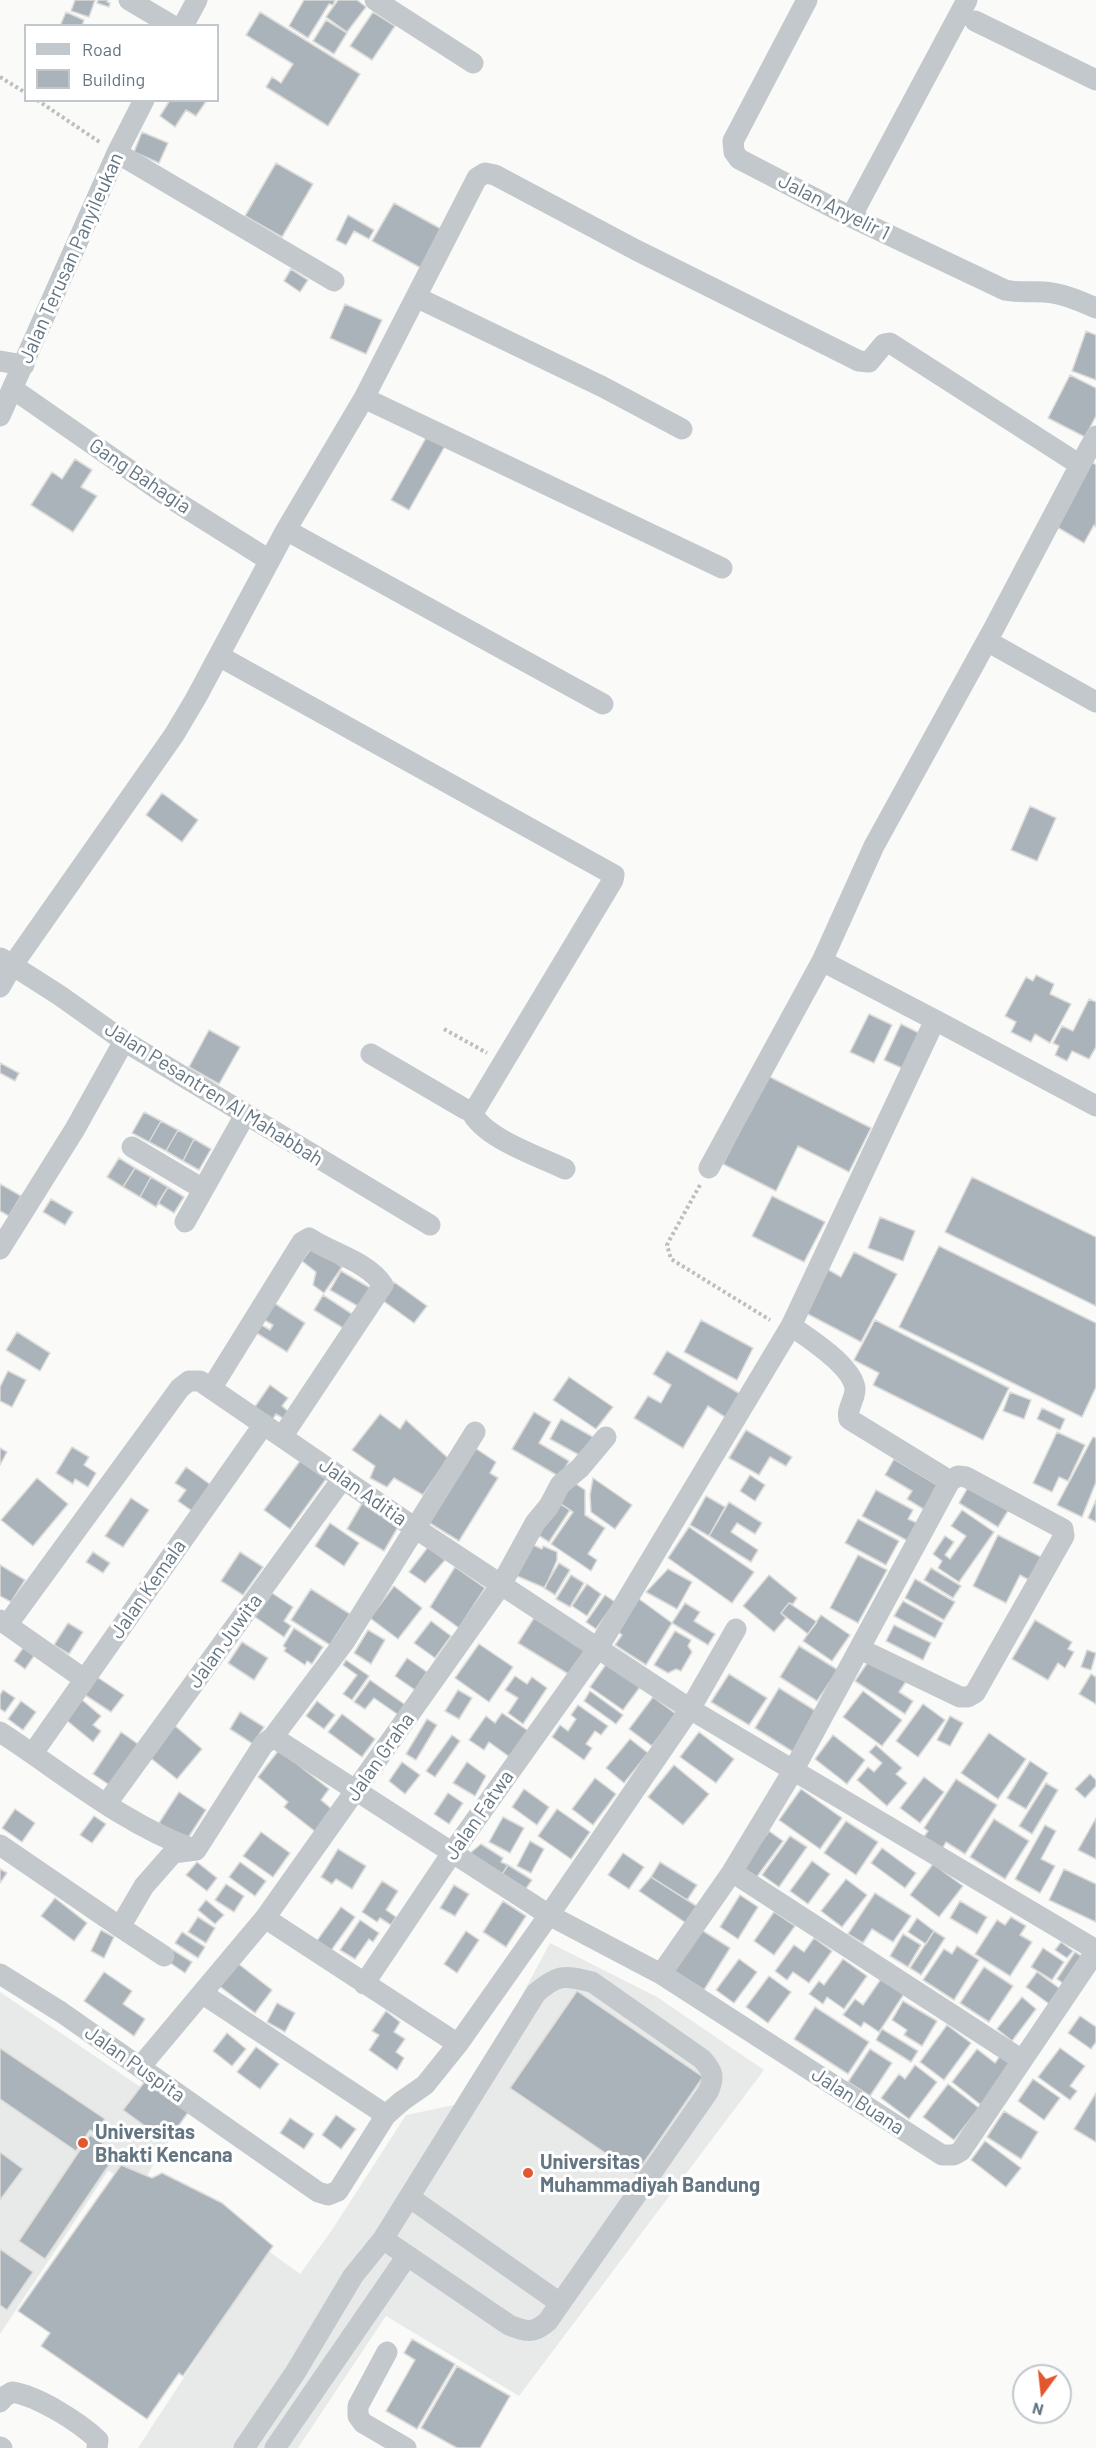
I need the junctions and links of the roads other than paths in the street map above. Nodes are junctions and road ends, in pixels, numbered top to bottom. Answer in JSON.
{"nodes":[{"id":1,"x":129,"y":0,"type":"edge"},
{"id":2,"x":197,"y":0,"type":"edge"},
{"id":3,"x":375,"y":0,"type":"edge"},
{"id":4,"x":807,"y":0,"type":"edge"},
{"id":5,"x":967,"y":0,"type":"edge"},
{"id":6,"x":975,"y":21,"type":"dead end"},
{"id":7,"x":170,"y":24,"type":"edge"},
{"id":8,"x":184,"y":24,"type":"edge"},
{"id":9,"x":473,"y":63,"type":"dead end"},
{"id":10,"x":1096,"y":80,"type":"edge"},
{"id":11,"x":143,"y":102,"type":"edge"},
{"id":12,"x":117,"y":153,"type":"junction"},
{"id":13,"x":851,"y":217,"type":"junction"},
{"id":14,"x":334,"y":281,"type":"dead end"},
{"id":15,"x":416,"y":297,"type":"junction"},
{"id":16,"x":1096,"y":308,"type":"edge"},
{"id":17,"x":0,"y":361,"type":"edge"},
{"id":18,"x":24,"y":365,"type":"junction"},
{"id":19,"x":13,"y":389,"type":"junction"},
{"id":20,"x":364,"y":398,"type":"junction"},
{"id":21,"x":0,"y":416,"type":"edge"},
{"id":22,"x":682,"y":429,"type":"dead end"},
{"id":23,"x":1096,"y":436,"type":"edge"},
{"id":24,"x":1080,"y":465,"type":"junction"},
{"id":25,"x":286,"y":530,"type":"junction"},
{"id":26,"x":269,"y":560,"type":"junction"},
{"id":27,"x":722,"y":568,"type":"dead end"},
{"id":28,"x":987,"y":641,"type":"junction"},
{"id":29,"x":219,"y":656,"type":"junction"},
{"id":30,"x":1096,"y":702,"type":"edge"},
{"id":31,"x":603,"y":704,"type":"dead end"},
{"id":32,"x":822,"y":961,"type":"junction"},
{"id":33,"x":6,"y":962,"type":"edge"},
{"id":34,"x":0,"y":987,"type":"edge"},
{"id":35,"x":935,"y":1020,"type":"junction"},
{"id":36,"x":124,"y":1041,"type":"junction"},
{"id":37,"x":371,"y":1054,"type":"dead end"},
{"id":38,"x":1096,"y":1106,"type":"edge"},
{"id":39,"x":471,"y":1111,"type":"junction"},
{"id":40,"x":245,"y":1115,"type":"junction"},
{"id":41,"x":132,"y":1147,"type":"dead end"},
{"id":42,"x":709,"y":1168,"type":"road end"},
{"id":43,"x":565,"y":1169,"type":"dead end"},
{"id":44,"x":203,"y":1189,"type":"junction"},
{"id":45,"x":185,"y":1222,"type":"dead end"},
{"id":46,"x":430,"y":1225,"type":"dead end"},
{"id":47,"x":0,"y":1249,"type":"edge"},
{"id":48,"x":789,"y":1328,"type":"junction"},
{"id":49,"x":216,"y":1391,"type":"junction"},
{"id":50,"x":264,"y":1424,"type":"junction"},
{"id":51,"x":475,"y":1432,"type":"dead end"},
{"id":52,"x":282,"y":1437,"type":"junction"},
{"id":53,"x":606,"y":1437,"type":"dead end"},
{"id":54,"x":343,"y":1478,"type":"junction"},
{"id":55,"x":950,"y":1481,"type":"junction"},
{"id":56,"x":415,"y":1528,"type":"junction"},
{"id":57,"x":501,"y":1585,"type":"junction"},
{"id":58,"x":3,"y":1622,"type":"edge"},
{"id":59,"x":736,"y":1629,"type":"dead end"},
{"id":60,"x":598,"y":1648,"type":"junction"},
{"id":61,"x":860,"y":1649,"type":"junction"},
{"id":62,"x":84,"y":1679,"type":"junction"},
{"id":63,"x":690,"y":1709,"type":"junction"},
{"id":64,"x":0,"y":1732,"type":"edge"},
{"id":65,"x":273,"y":1737,"type":"junction"},
{"id":66,"x":33,"y":1753,"type":"junction"},
{"id":67,"x":793,"y":1771,"type":"junction"},
{"id":68,"x":357,"y":1791,"type":"junction"},
{"id":69,"x":107,"y":1803,"type":"junction"},
{"id":70,"x":0,"y":1845,"type":"edge"},
{"id":71,"x":196,"y":1850,"type":"junction"},
{"id":72,"x":452,"y":1853,"type":"junction"},
{"id":73,"x":732,"y":1872,"type":"junction"},
{"id":74,"x":549,"y":1915,"type":"junction"},
{"id":75,"x":265,"y":1918,"type":"junction"},
{"id":76,"x":120,"y":1927,"type":"junction"},
{"id":77,"x":1096,"y":1950,"type":"edge"},
{"id":78,"x":164,"y":1956,"type":"dead end"},
{"id":79,"x":0,"y":1974,"type":"edge"},
{"id":80,"x":661,"y":1974,"type":"junction"},
{"id":81,"x":364,"y":1984,"type":"junction"},
{"id":82,"x":203,"y":1994,"type":"junction"},
{"id":83,"x":458,"y":2044,"type":"junction"},
{"id":84,"x":1022,"y":2060,"type":"junction"},
{"id":85,"x":140,"y":2067,"type":"junction"},
{"id":86,"x":386,"y":2115,"type":"junction"},
{"id":87,"x":409,"y":2197,"type":"junction"},
{"id":88,"x":383,"y":2239,"type":"junction"},
{"id":89,"x":407,"y":2256,"type":"junction"},
{"id":90,"x":560,"y":2303,"type":"junction"},
{"id":91,"x":387,"y":2352,"type":"dead end"},
{"id":92,"x":0,"y":2403,"type":"edge"},
{"id":93,"x":97,"y":2448,"type":"edge"},
{"id":94,"x":244,"y":2448,"type":"edge"},
{"id":95,"x":275,"y":2448,"type":"edge"},
{"id":96,"x":406,"y":2448,"type":"edge"}],
"edges":[{"from":1,"to":7,"type":"street"},
{"from":2,"to":8,"type":"street"},
{"from":3,"to":9,"type":"street"},
{"from":4,"to":13,"type":"street","name":"Jalan Anyelir 1"},
{"from":5,"to":13,"type":"street"},
{"from":6,"to":10,"type":"street"},
{"from":11,"to":12,"type":"street","name":"Jalan Terusan Panyileukan"},
{"from":12,"to":14,"type":"street"},
{"from":12,"to":18,"type":"street","name":"Jalan Terusan Panyileukan"},
{"from":13,"to":16,"type":"street","name":"Jalan Anyelir 1"},
{"from":15,"to":20,"type":"street"},
{"from":15,"to":22,"type":"street"},
{"from":15,"to":24,"type":"street"},
{"from":17,"to":18,"type":"street"},
{"from":18,"to":19,"type":"street","name":"Jalan Terusan Panyileukan"},
{"from":19,"to":21,"type":"street","name":"Jalan Terusan Panyileukan"},
{"from":19,"to":26,"type":"street","name":"Gang Bahagia"},
{"from":20,"to":25,"type":"street"},
{"from":20,"to":27,"type":"street"},
{"from":23,"to":24,"type":"street"},
{"from":24,"to":28,"type":"street"},
{"from":25,"to":26,"type":"street"},
{"from":25,"to":31,"type":"street"},
{"from":26,"to":29,"type":"street"},
{"from":28,"to":30,"type":"street"},
{"from":28,"to":32,"type":"street"},
{"from":29,"to":33,"type":"street"},
{"from":29,"to":39,"type":"street"},
{"from":32,"to":35,"type":"street"},
{"from":32,"to":42,"type":"street"},
{"from":33,"to":34,"type":"street"},
{"from":33,"to":36,"type":"street","name":"Jalan Pesantren Al Mahabbah"},
{"from":35,"to":38,"type":"street"},
{"from":35,"to":48,"type":"street","name":"Jalan Fatwa"},
{"from":36,"to":40,"type":"street","name":"Jalan Pesantren Al Mahabbah"},
{"from":36,"to":47,"type":"street"},
{"from":37,"to":39,"type":"street"},
{"from":39,"to":43,"type":"street"},
{"from":40,"to":44,"type":"street"},
{"from":40,"to":46,"type":"street","name":"Jalan Pesantren Al Mahabbah"},
{"from":41,"to":44,"type":"street"},
{"from":44,"to":45,"type":"street"},
{"from":48,"to":55,"type":"street"},
{"from":48,"to":60,"type":"street","name":"Jalan Fatwa"},
{"from":49,"to":50,"type":"street","name":"Jalan Aditia"},
{"from":49,"to":52,"type":"street"},
{"from":49,"to":58,"type":"street","name":"Jalan Aditia"},
{"from":50,"to":52,"type":"street","name":"Jalan Aditia"},
{"from":50,"to":62,"type":"street","name":"Jalan Kemala"},
{"from":51,"to":56,"type":"street"},
{"from":52,"to":54,"type":"street","name":"Jalan Aditia"},
{"from":53,"to":57,"type":"street","name":"Jalan Graha"},
{"from":54,"to":56,"type":"street","name":"Jalan Aditia"},
{"from":54,"to":69,"type":"street","name":"Jalan Juwita"},
{"from":55,"to":61,"type":"street"},
{"from":55,"to":61,"type":"street"},
{"from":56,"to":57,"type":"street","name":"Jalan Aditia"},
{"from":56,"to":65,"type":"street"},
{"from":57,"to":60,"type":"street","name":"Jalan Aditia"},
{"from":57,"to":68,"type":"street","name":"Jalan Graha"},
{"from":58,"to":62,"type":"street"},
{"from":59,"to":63,"type":"street"},
{"from":60,"to":63,"type":"street","name":"Jalan Aditia"},
{"from":60,"to":72,"type":"street","name":"Jalan Fatwa"},
{"from":61,"to":67,"type":"street"},
{"from":62,"to":66,"type":"street","name":"Jalan Kemala"},
{"from":63,"to":67,"type":"street","name":"Jalan Aditia"},
{"from":63,"to":74,"type":"street"},
{"from":64,"to":66,"type":"street"},
{"from":65,"to":68,"type":"street","name":"Jalan Buana"},
{"from":65,"to":71,"type":"street"},
{"from":66,"to":69,"type":"street"},
{"from":67,"to":73,"type":"street"},
{"from":67,"to":77,"type":"street","name":"Jalan Aditia"},
{"from":68,"to":72,"type":"street","name":"Jalan Buana"},
{"from":68,"to":75,"type":"street","name":"Jalan Graha"},
{"from":69,"to":71,"type":"street"},
{"from":70,"to":76,"type":"street"},
{"from":71,"to":76,"type":"street"},
{"from":72,"to":74,"type":"street","name":"Jalan Buana"},
{"from":72,"to":81,"type":"street","name":"Jalan Fatwa"},
{"from":73,"to":80,"type":"street"},
{"from":73,"to":84,"type":"street"},
{"from":74,"to":80,"type":"street","name":"Jalan Buana"},
{"from":74,"to":83,"type":"street"},
{"from":75,"to":81,"type":"street"},
{"from":75,"to":82,"type":"street","name":"Jalan Graha"},
{"from":76,"to":78,"type":"street"},
{"from":77,"to":84,"type":"street","name":"Jalan Buana"},
{"from":79,"to":85,"type":"street","name":"Jalan Puspita"},
{"from":80,"to":84,"type":"street","name":"Jalan Buana"},
{"from":81,"to":83,"type":"street"},
{"from":82,"to":85,"type":"street","name":"Jalan Graha"},
{"from":82,"to":86,"type":"street"},
{"from":83,"to":86,"type":"street"},
{"from":85,"to":86,"type":"street","name":"Jalan Puspita"},
{"from":87,"to":88,"type":"street"},
{"from":87,"to":90,"type":"street"},
{"from":87,"to":90,"type":"street"},
{"from":88,"to":89,"type":"street"},
{"from":88,"to":94,"type":"street"},
{"from":89,"to":90,"type":"street"},
{"from":89,"to":95,"type":"street"},
{"from":91,"to":96,"type":"street"},
{"from":92,"to":93,"type":"street"}]}
